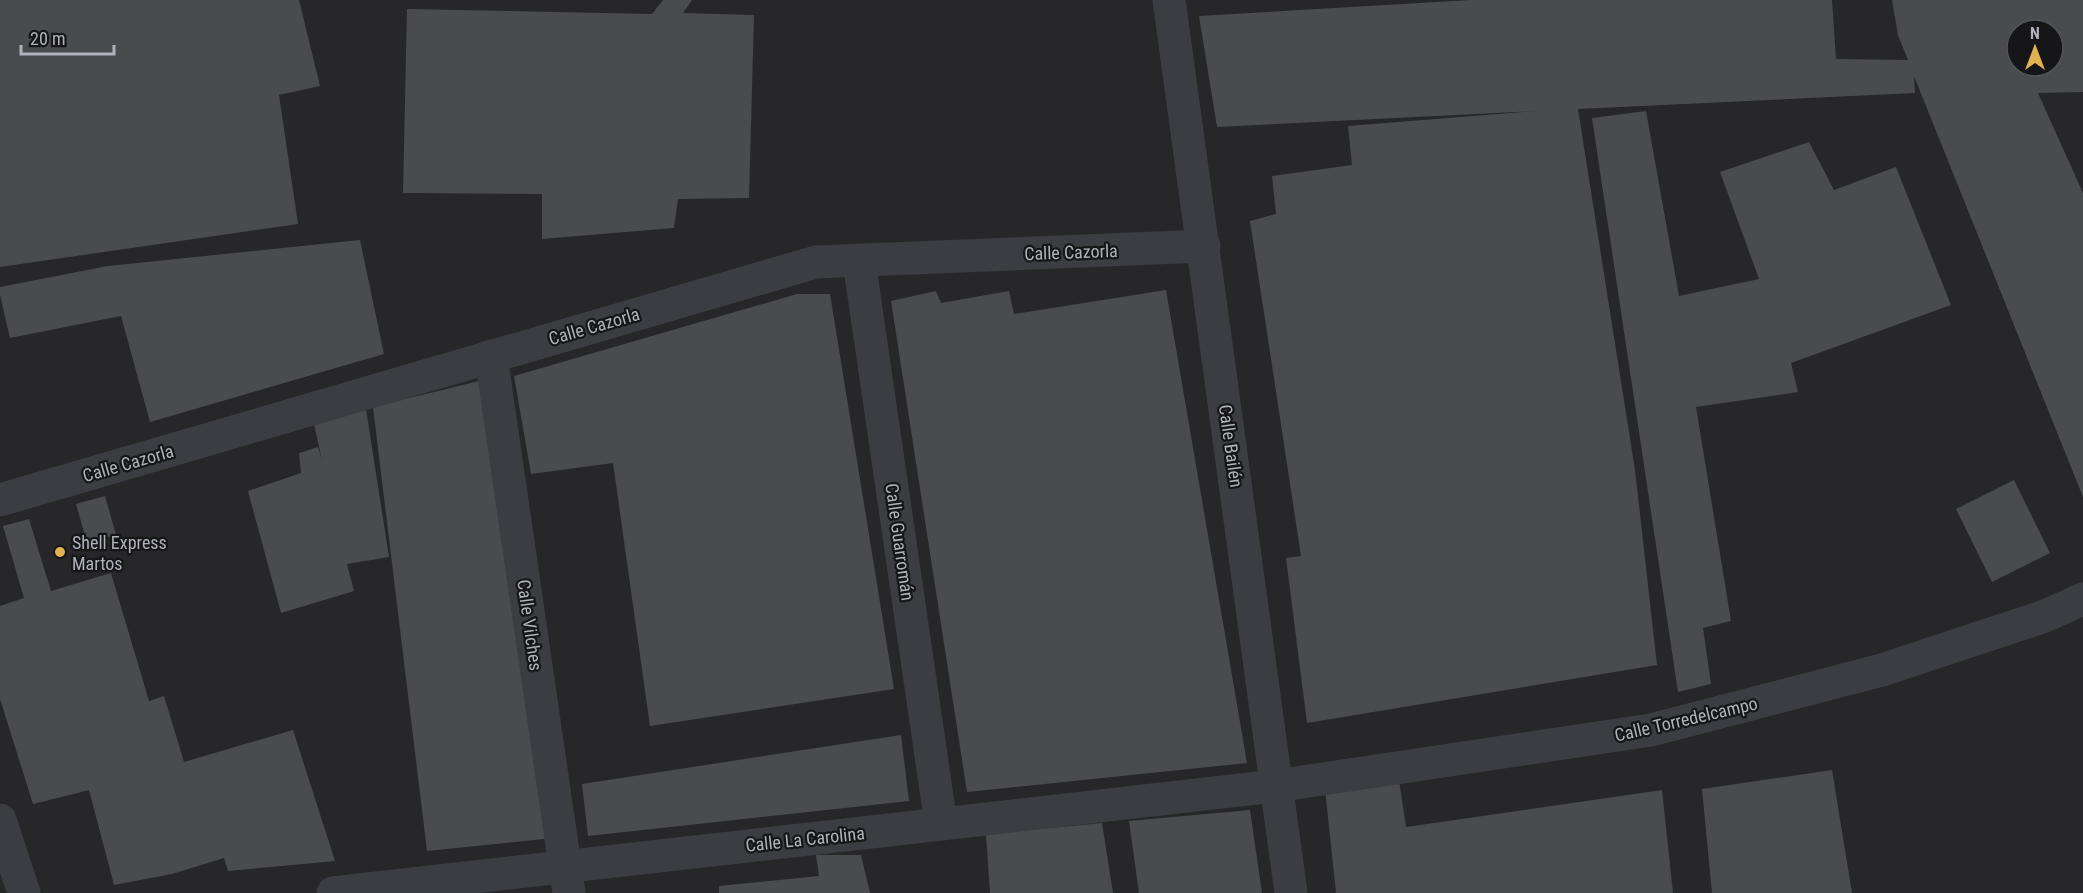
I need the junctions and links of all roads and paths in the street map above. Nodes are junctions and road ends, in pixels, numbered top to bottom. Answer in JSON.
{"nodes":[{"id":1,"x":1175,"y":0,"type":"edge"},
{"id":2,"x":1204,"y":246,"type":"junction"},
{"id":3,"x":859,"y":261,"type":"junction"},
{"id":4,"x":491,"y":356,"type":"junction"},
{"id":5,"x":0,"y":500,"type":"edge"},
{"id":6,"x":2083,"y":599,"type":"edge"},
{"id":7,"x":1276,"y":786,"type":"junction"},
{"id":8,"x":0,"y":820,"type":"edge"},
{"id":9,"x":941,"y":824,"type":"junction"},
{"id":10,"x":567,"y":879,"type":"edge"},
{"id":11,"x":24,"y":893,"type":"edge"},
{"id":12,"x":333,"y":893,"type":"edge"},
{"id":13,"x":1291,"y":893,"type":"edge"}],
"edges":[{"from":1,"to":2,"type":"street","name":"Calle Bailén"},
{"from":2,"to":3,"type":"street","name":"Calle Cazorla"},
{"from":2,"to":7,"type":"street","name":"Calle Bailén"},
{"from":3,"to":4,"type":"street","name":"Calle Cazorla"},
{"from":3,"to":9,"type":"street","name":"Calle Guarromán"},
{"from":4,"to":5,"type":"street","name":"Calle Cazorla"},
{"from":4,"to":10,"type":"street","name":"Calle Vilches"},
{"from":6,"to":7,"type":"street","name":"Calle Torredelcampo"},
{"from":7,"to":9,"type":"street","name":"Calle La Carolina"},
{"from":7,"to":13,"type":"street","name":"Calle Bailén"},
{"from":8,"to":11,"type":"street"},
{"from":9,"to":10,"type":"street","name":"Calle La Carolina"},
{"from":10,"to":12,"type":"street","name":"Calle La Carolina"}]}
